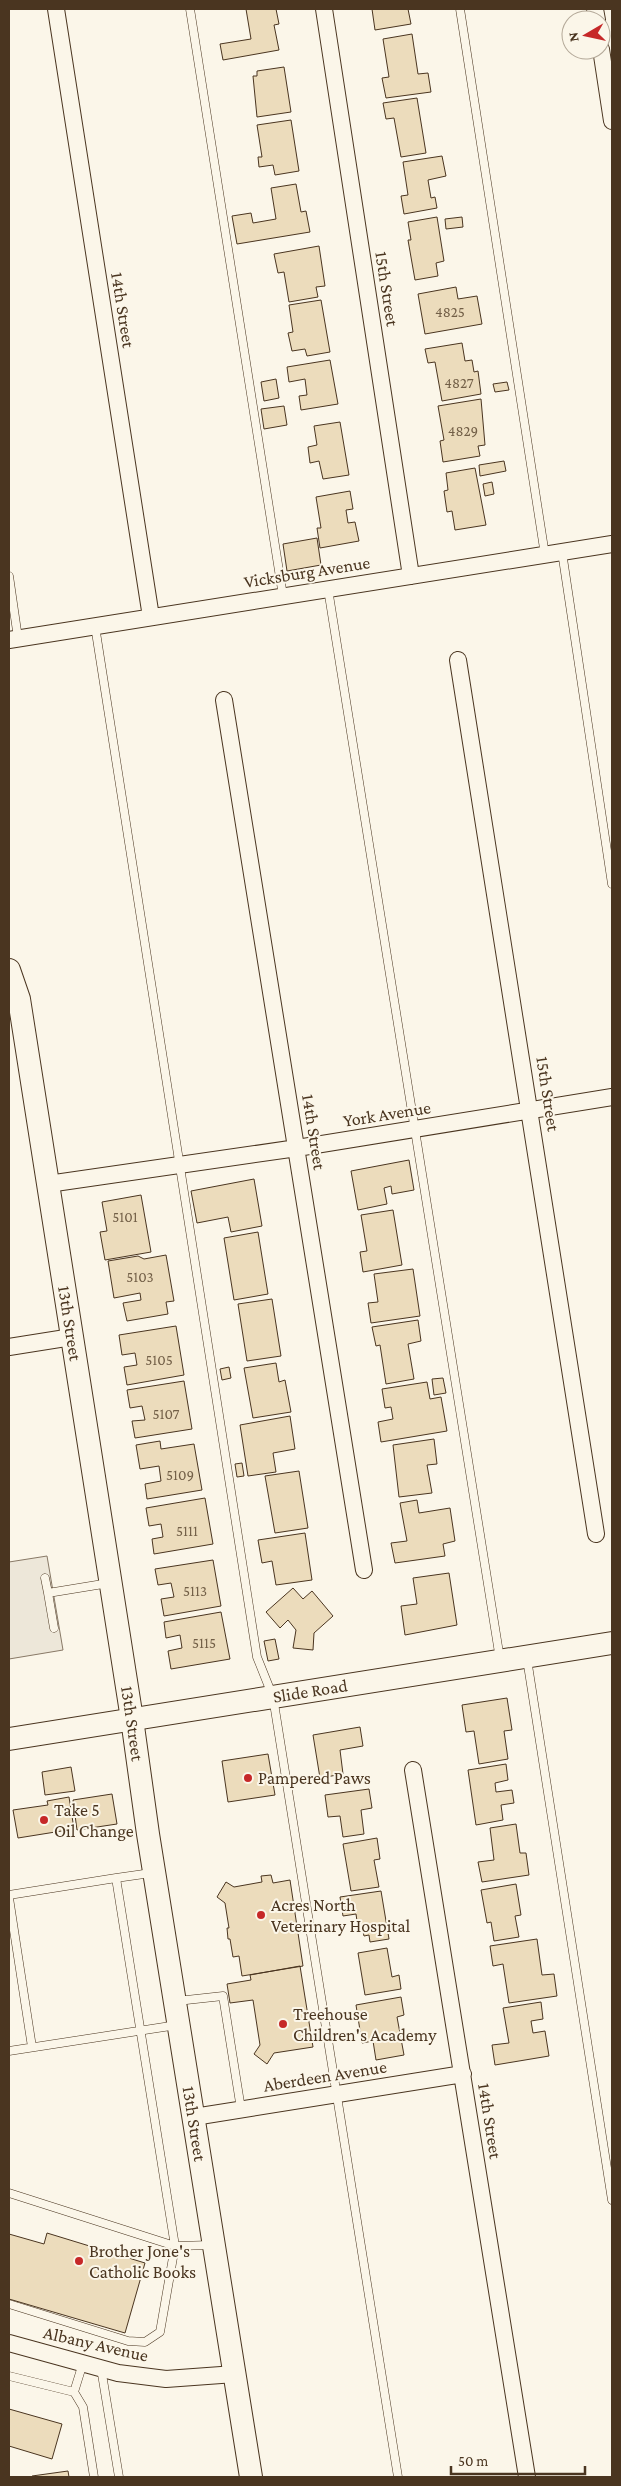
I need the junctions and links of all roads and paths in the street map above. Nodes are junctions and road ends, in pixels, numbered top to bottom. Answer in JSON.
{"nodes":[{"id":1,"x":56,"y":9,"type":"edge"},
{"id":2,"x":190,"y":9,"type":"edge"},
{"id":3,"x":324,"y":9,"type":"edge"},
{"id":4,"x":460,"y":9,"type":"edge"},
{"id":5,"x":603,"y":60,"type":"edge"},
{"id":6,"x":612,"y":120,"type":"edge"},
{"id":7,"x":612,"y":544,"type":"edge"},
{"id":8,"x":562,"y":552,"type":"junction"},
{"id":9,"x":545,"y":555,"type":"junction"},
{"id":10,"x":9,"y":576,"type":"edge"},
{"id":11,"x":412,"y":576,"type":"junction"},
{"id":12,"x":328,"y":589,"type":"junction"},
{"id":13,"x":283,"y":596,"type":"junction"},
{"id":14,"x":151,"y":617,"type":"junction"},
{"id":15,"x":95,"y":626,"type":"junction"},
{"id":16,"x":14,"y":639,"type":"edge"},
{"id":17,"x":458,"y":660,"type":"dead end"},
{"id":18,"x":224,"y":700,"type":"dead end"},
{"id":19,"x":612,"y":884,"type":"edge"},
{"id":20,"x":9,"y":970,"type":"edge"},
{"id":21,"x":612,"y":1097,"type":"edge"},
{"id":22,"x":530,"y":1110,"type":"junction"},
{"id":23,"x":416,"y":1129,"type":"junction"},
{"id":24,"x":297,"y":1148,"type":"junction"},
{"id":25,"x":178,"y":1165,"type":"junction"},
{"id":26,"x":48,"y":1184,"type":"junction"},
{"id":27,"x":72,"y":1337,"type":"junction"},
{"id":28,"x":9,"y":1347,"type":"edge"},
{"id":29,"x":596,"y":1534,"type":"dead end"},
{"id":30,"x":364,"y":1570,"type":"dead end"},
{"id":31,"x":45,"y":1578,"type":"dead end"},
{"id":32,"x":111,"y":1583,"type":"junction"},
{"id":33,"x":48,"y":1593,"type":"junction"},
{"id":34,"x":54,"y":1628,"type":"dead end"},
{"id":35,"x":612,"y":1643,"type":"edge"},
{"id":36,"x":526,"y":1657,"type":"junction"},
{"id":37,"x":500,"y":1661,"type":"junction"},
{"id":38,"x":273,"y":1697,"type":"junction"},
{"id":39,"x":132,"y":1719,"type":"junction"},
{"id":40,"x":9,"y":1739,"type":"edge"},
{"id":41,"x":413,"y":1770,"type":"dead end"},
{"id":42,"x":154,"y":1872,"type":"junction"},
{"id":43,"x":116,"y":1878,"type":"junction"},
{"id":44,"x":9,"y":1896,"type":"edge"},
{"id":45,"x":175,"y":2001,"type":"junction"},
{"id":46,"x":178,"y":2024,"type":"junction"},
{"id":47,"x":140,"y":2030,"type":"junction"},
{"id":48,"x":32,"y":2047,"type":"junction"},
{"id":49,"x":9,"y":2050,"type":"edge"},
{"id":50,"x":463,"y":2074,"type":"junction"},
{"id":51,"x":335,"y":2094,"type":"junction"},
{"id":52,"x":241,"y":2109,"type":"junction"},
{"id":53,"x":194,"y":2117,"type":"junction"},
{"id":54,"x":9,"y":2193,"type":"edge"},
{"id":55,"x":612,"y":2200,"type":"edge"},
{"id":56,"x":214,"y":2245,"type":"junction"},
{"id":57,"x":175,"y":2246,"type":"junction"},
{"id":58,"x":9,"y":2304,"type":"edge"},
{"id":59,"x":9,"y":2343,"type":"edge"},
{"id":60,"x":83,"y":2363,"type":"junction"},
{"id":61,"x":101,"y":2368,"type":"junction"},
{"id":62,"x":235,"y":2374,"type":"junction"},
{"id":63,"x":9,"y":2376,"type":"edge"},
{"id":64,"x":74,"y":2392,"type":"junction"},
{"id":65,"x":94,"y":2477,"type":"edge"},
{"id":66,"x":119,"y":2477,"type":"edge"},
{"id":67,"x":251,"y":2477,"type":"edge"},
{"id":68,"x":398,"y":2477,"type":"edge"},
{"id":69,"x":527,"y":2477,"type":"edge"}],
"edges":[{"from":1,"to":14,"type":"street","name":"14th Street"},
{"from":2,"to":13,"type":"lane"},
{"from":3,"to":11,"type":"street","name":"15th Street"},
{"from":4,"to":9,"type":"lane"},
{"from":5,"to":6,"type":"street"},
{"from":7,"to":8,"type":"street","name":"Vicksburg Avenue"},
{"from":8,"to":9,"type":"street","name":"Vicksburg Avenue"},
{"from":8,"to":19,"type":"lane"},
{"from":9,"to":11,"type":"street","name":"Vicksburg Avenue"},
{"from":10,"to":16,"type":"lane"},
{"from":11,"to":12,"type":"street","name":"Vicksburg Avenue"},
{"from":12,"to":13,"type":"street","name":"Vicksburg Avenue"},
{"from":12,"to":23,"type":"lane"},
{"from":13,"to":14,"type":"street","name":"Vicksburg Avenue"},
{"from":14,"to":15,"type":"street","name":"Vicksburg Avenue"},
{"from":15,"to":16,"type":"street","name":"Vicksburg Avenue"},
{"from":15,"to":25,"type":"lane"},
{"from":17,"to":22,"type":"street","name":"15th Street"},
{"from":18,"to":24,"type":"street","name":"14th Street"},
{"from":20,"to":26,"type":"street","name":"13th Street"},
{"from":21,"to":22,"type":"street","name":"York Avenue"},
{"from":22,"to":23,"type":"street","name":"York Avenue"},
{"from":22,"to":29,"type":"street","name":"15th Street"},
{"from":23,"to":24,"type":"street","name":"York Avenue"},
{"from":23,"to":37,"type":"lane"},
{"from":24,"to":25,"type":"street","name":"York Avenue"},
{"from":24,"to":30,"type":"street","name":"14th Street"},
{"from":25,"to":26,"type":"street","name":"York Avenue"},
{"from":25,"to":38,"type":"lane"},
{"from":26,"to":27,"type":"street","name":"13th Street"},
{"from":27,"to":28,"type":"street"},
{"from":27,"to":32,"type":"street","name":"13th Street"},
{"from":31,"to":33,"type":"lane"},
{"from":32,"to":33,"type":"lane"},
{"from":32,"to":39,"type":"street","name":"13th Street"},
{"from":33,"to":34,"type":"lane"},
{"from":35,"to":36,"type":"street","name":"Slide Road"},
{"from":36,"to":37,"type":"street","name":"Slide Road"},
{"from":36,"to":55,"type":"lane"},
{"from":37,"to":38,"type":"street","name":"Slide Road"},
{"from":38,"to":39,"type":"street","name":"Slide Road"},
{"from":38,"to":51,"type":"lane"},
{"from":39,"to":40,"type":"street","name":"Slide Road"},
{"from":39,"to":42,"type":"street","name":"13th Street"},
{"from":41,"to":50,"type":"street","name":"14th Street"},
{"from":42,"to":43,"type":"lane"},
{"from":42,"to":45,"type":"street","name":"13th Street"},
{"from":43,"to":44,"type":"lane"},
{"from":43,"to":47,"type":"lane"},
{"from":44,"to":48,"type":"lane"},
{"from":45,"to":46,"type":"street","name":"13th Street"},
{"from":45,"to":52,"type":"lane"},
{"from":46,"to":47,"type":"lane"},
{"from":46,"to":53,"type":"street","name":"13th Street"},
{"from":47,"to":48,"type":"lane"},
{"from":47,"to":57,"type":"lane"},
{"from":48,"to":49,"type":"lane"},
{"from":50,"to":51,"type":"street","name":"Aberdeen Avenue"},
{"from":50,"to":69,"type":"street","name":"14th Street"},
{"from":51,"to":52,"type":"street","name":"Aberdeen Avenue"},
{"from":51,"to":68,"type":"lane"},
{"from":52,"to":53,"type":"street","name":"Aberdeen Avenue"},
{"from":53,"to":56,"type":"street","name":"13th Street"},
{"from":54,"to":57,"type":"lane"},
{"from":56,"to":57,"type":"lane"},
{"from":56,"to":62,"type":"street","name":"13th Street"},
{"from":57,"to":58,"type":"lane"},
{"from":59,"to":60,"type":"street","name":"Albany Avenue"},
{"from":60,"to":61,"type":"street","name":"Albany Avenue"},
{"from":60,"to":64,"type":"lane"},
{"from":61,"to":62,"type":"street","name":"Albany Avenue"},
{"from":61,"to":66,"type":"lane"},
{"from":62,"to":67,"type":"street","name":"13th Street"},
{"from":63,"to":64,"type":"lane"},
{"from":64,"to":65,"type":"lane"}]}
